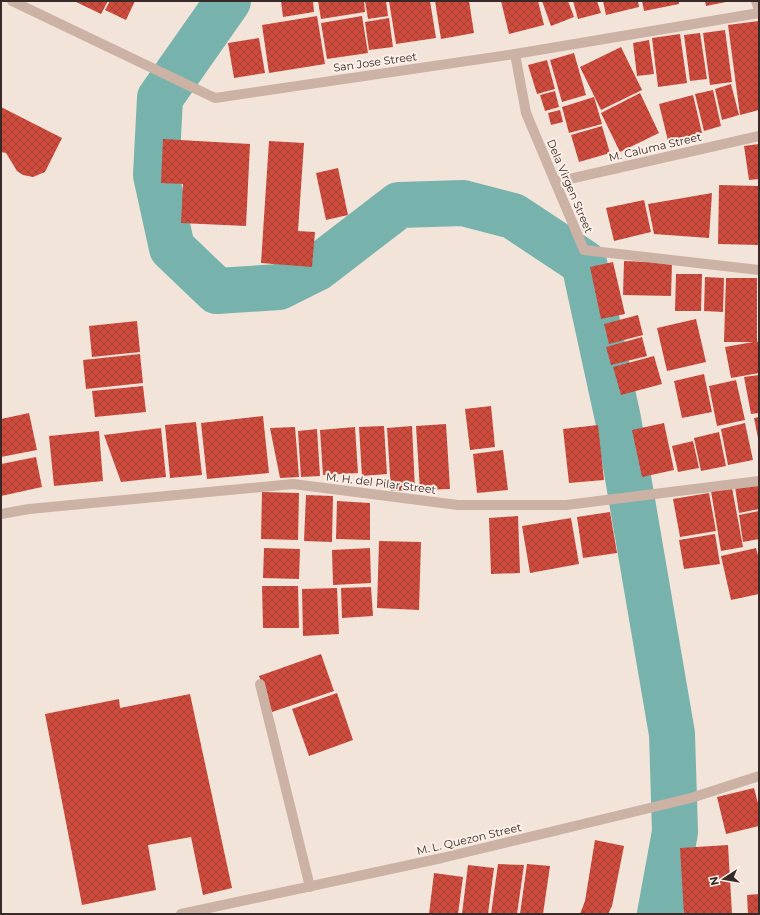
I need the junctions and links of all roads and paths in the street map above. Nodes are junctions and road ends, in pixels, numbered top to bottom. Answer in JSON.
{"nodes":[{"id":1,"x":12,"y":1,"type":"edge"},
{"id":2,"x":756,"y":1,"type":"edge"},
{"id":3,"x":759,"y":10,"type":"edge"},
{"id":4,"x":759,"y":13,"type":"edge"},
{"id":5,"x":516,"y":54,"type":"junction"},
{"id":6,"x":759,"y":136,"type":"edge"},
{"id":7,"x":556,"y":182,"type":"junction"},
{"id":8,"x":759,"y":270,"type":"edge"},
{"id":9,"x":759,"y":481,"type":"edge"},
{"id":10,"x":1,"y":514,"type":"edge"},
{"id":11,"x":260,"y":684,"type":"dead end"},
{"id":12,"x":759,"y":776,"type":"edge"},
{"id":13,"x":310,"y":887,"type":"junction"},
{"id":14,"x":181,"y":914,"type":"edge"}],
"edges":[{"from":1,"to":5,"type":"street","name":"San Jose Street"},
{"from":2,"to":3,"type":"street"},
{"from":4,"to":5,"type":"street","name":"San Jose Street"},
{"from":5,"to":7,"type":"street","name":"Dela Virgen Street"},
{"from":6,"to":7,"type":"street","name":"M. Caluma Street"},
{"from":7,"to":8,"type":"street","name":"Dela Virgen Street"},
{"from":9,"to":10,"type":"street","name":"M. H. del Pilar Street"},
{"from":11,"to":13,"type":"street"},
{"from":12,"to":13,"type":"street","name":"M. L. Quezon Street"},
{"from":13,"to":14,"type":"street","name":"M. L. Quezon Street"}]}
